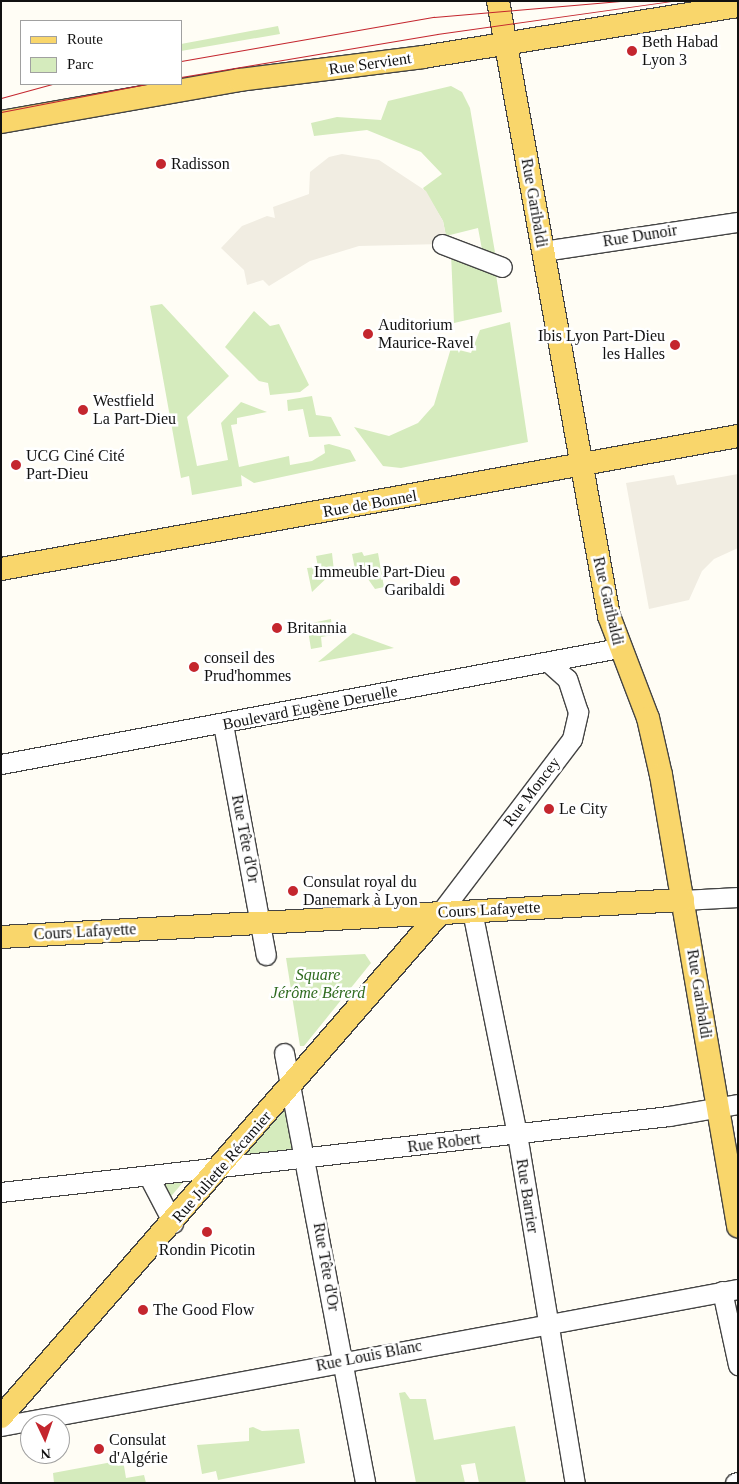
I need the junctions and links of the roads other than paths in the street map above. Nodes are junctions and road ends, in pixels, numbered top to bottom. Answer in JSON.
{"nodes":[{"id":1,"x":498,"y":1,"type":"edge"},
{"id":2,"x":738,"y":6,"type":"edge"},
{"id":3,"x":505,"y":44,"type":"junction"},
{"id":4,"x":1,"y":122,"type":"edge"},
{"id":5,"x":738,"y":222,"type":"edge"},
{"id":6,"x":442,"y":244,"type":"dead end"},
{"id":7,"x":543,"y":252,"type":"junction"},
{"id":8,"x":502,"y":267,"type":"dead end"},
{"id":9,"x":738,"y":436,"type":"edge"},
{"id":10,"x":580,"y":461,"type":"junction"},
{"id":11,"x":1,"y":570,"type":"edge"},
{"id":12,"x":619,"y":648,"type":"junction"},
{"id":13,"x":549,"y":663,"type":"junction"},
{"id":14,"x":223,"y":724,"type":"junction"},
{"id":15,"x":1,"y":764,"type":"edge"},
{"id":16,"x":738,"y":897,"type":"edge"},
{"id":17,"x":682,"y":900,"type":"junction"},
{"id":18,"x":472,"y":911,"type":"junction"},
{"id":19,"x":440,"y":913,"type":"junction"},
{"id":20,"x":259,"y":922,"type":"junction"},
{"id":21,"x":1,"y":937,"type":"edge"},
{"id":22,"x":266,"y":954,"type":"dead end"},
{"id":23,"x":284,"y":1053,"type":"dead end"},
{"id":24,"x":292,"y":1087,"type":"junction"},
{"id":25,"x":728,"y":1105,"type":"edge"},
{"id":26,"x":517,"y":1134,"type":"junction"},
{"id":27,"x":307,"y":1160,"type":"junction"},
{"id":28,"x":220,"y":1169,"type":"junction"},
{"id":29,"x":149,"y":1177,"type":"junction"},
{"id":30,"x":1,"y":1192,"type":"edge"},
{"id":31,"x":173,"y":1222,"type":"junction"},
{"id":32,"x":738,"y":1226,"type":"edge"},
{"id":33,"x":730,"y":1290,"type":"edge"},
{"id":34,"x":548,"y":1324,"type":"junction"},
{"id":35,"x":343,"y":1361,"type":"junction"},
{"id":36,"x":738,"y":1365,"type":"edge"},
{"id":37,"x":1,"y":1417,"type":"edge"},
{"id":38,"x":1,"y":1426,"type":"edge"},
{"id":39,"x":365,"y":1483,"type":"edge"},
{"id":40,"x":575,"y":1483,"type":"edge"}],
"edges":[{"from":1,"to":3,"type":"main road","name":"Rue Garibaldi"},
{"from":2,"to":3,"type":"main road","name":"Rue Servient"},
{"from":3,"to":4,"type":"main road","name":"Rue Servient"},
{"from":3,"to":7,"type":"main road","name":"Rue Garibaldi"},
{"from":5,"to":7,"type":"street","name":"Rue Dunoir"},
{"from":6,"to":8,"type":"street"},
{"from":7,"to":10,"type":"main road","name":"Rue Garibaldi"},
{"from":9,"to":10,"type":"main road","name":"Rue de Bonnel"},
{"from":10,"to":11,"type":"main road","name":"Rue de Bonnel"},
{"from":10,"to":12,"type":"main road","name":"Rue Garibaldi"},
{"from":12,"to":13,"type":"street","name":"Boulevard Eugène Deruelle"},
{"from":12,"to":17,"type":"main road","name":"Rue Garibaldi"},
{"from":13,"to":14,"type":"street","name":"Boulevard Eugène Deruelle"},
{"from":13,"to":19,"type":"street","name":"Rue Moncey"},
{"from":14,"to":15,"type":"street","name":"Boulevard Eugène Deruelle"},
{"from":14,"to":20,"type":"street","name":"Rue Tête d'Or"},
{"from":16,"to":17,"type":"street","name":"Cours Lafayette"},
{"from":17,"to":18,"type":"main road","name":"Cours Lafayette"},
{"from":17,"to":25,"type":"main road","name":"Rue Garibaldi"},
{"from":18,"to":19,"type":"main road","name":"Cours Lafayette"},
{"from":18,"to":26,"type":"street","name":"Rue Barrier"},
{"from":19,"to":20,"type":"main road","name":"Cours Lafayette"},
{"from":19,"to":24,"type":"main road","name":"Rue Juliette Récamier"},
{"from":20,"to":21,"type":"main road","name":"Cours Lafayette"},
{"from":20,"to":22,"type":"street","name":"Rue Tête d'Or"},
{"from":23,"to":24,"type":"street","name":"Rue Tête d'Or"},
{"from":24,"to":27,"type":"street","name":"Rue Tête d'Or"},
{"from":24,"to":28,"type":"main road","name":"Rue Juliette Récamier"},
{"from":25,"to":26,"type":"street","name":"Rue Robert"},
{"from":25,"to":32,"type":"main road","name":"Rue Garibaldi"},
{"from":26,"to":27,"type":"street","name":"Rue Robert"},
{"from":26,"to":34,"type":"street","name":"Rue Barrier"},
{"from":27,"to":28,"type":"street","name":"Rue Robert"},
{"from":27,"to":35,"type":"street","name":"Rue Tête d'Or"},
{"from":28,"to":29,"type":"street","name":"Rue Robert"},
{"from":28,"to":31,"type":"main road","name":"Rue Juliette Récamier"},
{"from":29,"to":30,"type":"street","name":"Rue Robert"},
{"from":29,"to":31,"type":"street"},
{"from":31,"to":37,"type":"main road","name":"Rue Juliette Récamier"},
{"from":33,"to":34,"type":"street","name":"Rue Louis Blanc"},
{"from":33,"to":36,"type":"street"},
{"from":34,"to":35,"type":"street","name":"Rue Louis Blanc"},
{"from":34,"to":40,"type":"street","name":"Rue Barrier"},
{"from":35,"to":38,"type":"street","name":"Rue Louis Blanc"},
{"from":35,"to":39,"type":"street","name":"Rue Tête d'Or"}]}
